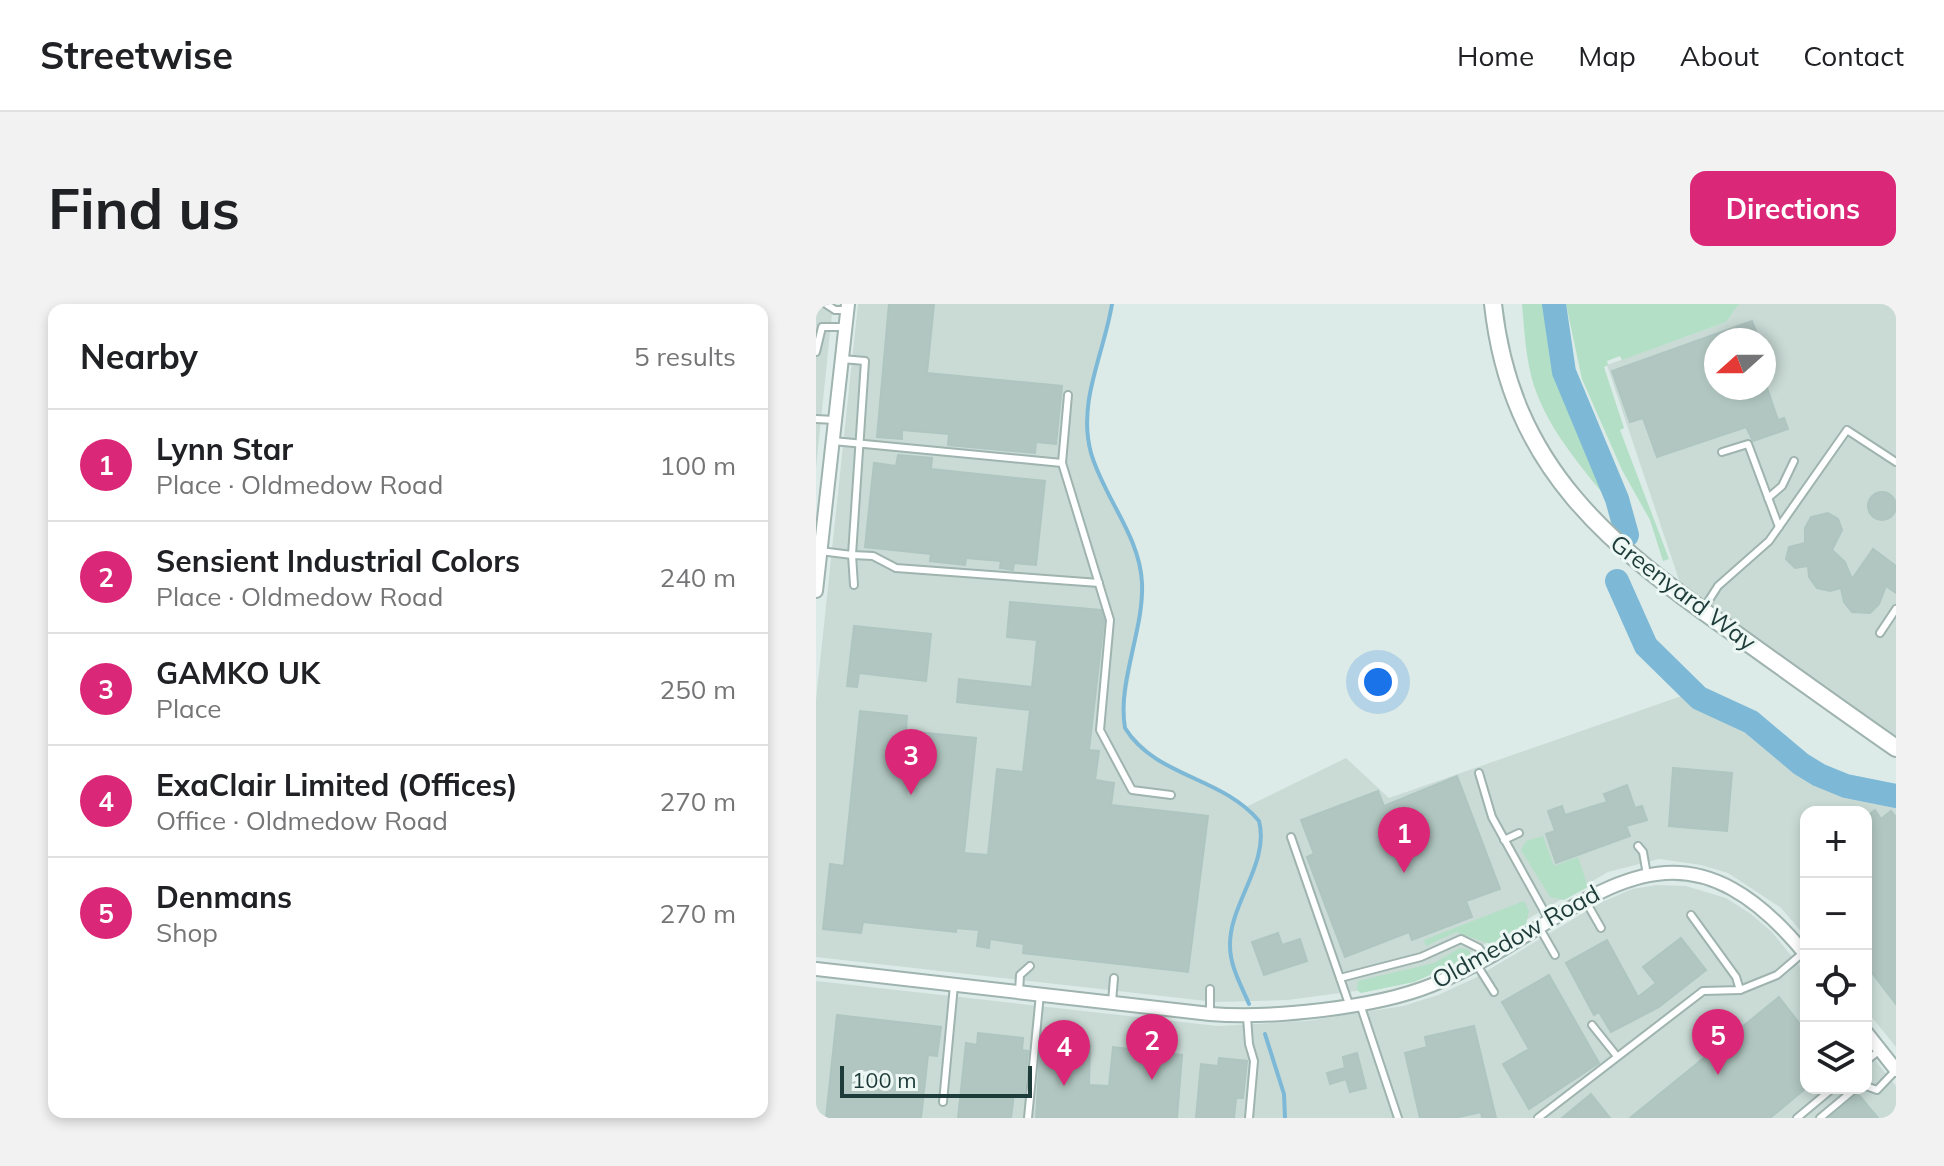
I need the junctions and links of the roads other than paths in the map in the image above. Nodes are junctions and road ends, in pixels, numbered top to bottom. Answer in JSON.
{"nodes":[{"id":1,"x":826,"y":304,"type":"edge"},
{"id":2,"x":1493,"y":304,"type":"edge"},
{"id":3,"x":848,"y":307,"type":"edge"},
{"id":4,"x":845,"y":327,"type":"junction"},
{"id":5,"x":816,"y":352,"type":"edge"},
{"id":6,"x":842,"y":359,"type":"junction"},
{"id":7,"x":1068,"y":395,"type":"dead end"},
{"id":8,"x":816,"y":419,"type":"edge"},
{"id":9,"x":835,"y":420,"type":"junction"},
{"id":10,"x":833,"y":441,"type":"junction"},
{"id":11,"x":862,"y":443,"type":"junction"},
{"id":12,"x":1722,"y":452,"type":"dead end"},
{"id":13,"x":1794,"y":461,"type":"dead end"},
{"id":14,"x":1896,"y":462,"type":"edge"},
{"id":15,"x":1062,"y":463,"type":"junction"},
{"id":16,"x":1768,"y":498,"type":"junction"},
{"id":17,"x":1779,"y":527,"type":"junction"},
{"id":18,"x":820,"y":551,"type":"junction"},
{"id":19,"x":852,"y":555,"type":"junction"},
{"id":20,"x":1099,"y":583,"type":"junction"},
{"id":21,"x":854,"y":585,"type":"dead end"},
{"id":22,"x":816,"y":591,"type":"edge"},
{"id":23,"x":1896,"y":609,"type":"edge"},
{"id":24,"x":1702,"y":611,"type":"junction"},
{"id":25,"x":1880,"y":633,"type":"dead end"},
{"id":26,"x":1896,"y":748,"type":"edge"},
{"id":27,"x":1479,"y":773,"type":"dead end"},
{"id":28,"x":1171,"y":795,"type":"dead end"},
{"id":29,"x":1519,"y":833,"type":"dead end"},
{"id":30,"x":1291,"y":837,"type":"dead end"},
{"id":31,"x":1504,"y":840,"type":"junction"},
{"id":32,"x":1638,"y":846,"type":"dead end"},
{"id":33,"x":1647,"y":875,"type":"junction"},
{"id":34,"x":1584,"y":898,"type":"junction"},
{"id":35,"x":1691,"y":915,"type":"dead end"},
{"id":36,"x":1544,"y":923,"type":"junction"},
{"id":37,"x":1601,"y":928,"type":"dead end"},
{"id":38,"x":1802,"y":950,"type":"edge"},
{"id":39,"x":1555,"y":955,"type":"dead end"},
{"id":40,"x":1800,"y":958,"type":"edge"},
{"id":41,"x":1481,"y":961,"type":"junction"},
{"id":42,"x":1030,"y":966,"type":"dead end"},
{"id":43,"x":816,"y":969,"type":"edge"},
{"id":44,"x":1114,"y":978,"type":"dead end"},
{"id":45,"x":1340,"y":978,"type":"junction"},
{"id":46,"x":954,"y":985,"type":"junction"},
{"id":47,"x":1210,"y":989,"type":"dead end"},
{"id":48,"x":1740,"y":990,"type":"junction"},
{"id":49,"x":1019,"y":992,"type":"junction"},
{"id":50,"x":1494,"y":992,"type":"dead end"},
{"id":51,"x":1040,"y":994,"type":"junction"},
{"id":52,"x":1112,"y":1002,"type":"junction"},
{"id":53,"x":1354,"y":1003,"type":"junction"},
{"id":54,"x":1210,"y":1014,"type":"junction"},
{"id":55,"x":1247,"y":1017,"type":"junction"},
{"id":56,"x":1592,"y":1025,"type":"dead end"},
{"id":57,"x":1872,"y":1040,"type":"edge"},
{"id":58,"x":1880,"y":1050,"type":"junction"},
{"id":59,"x":1616,"y":1055,"type":"junction"},
{"id":60,"x":1872,"y":1056,"type":"edge"},
{"id":61,"x":1896,"y":1070,"type":"edge"},
{"id":62,"x":1872,"y":1088,"type":"edge"},
{"id":63,"x":1826,"y":1094,"type":"edge"},
{"id":64,"x":1849,"y":1094,"type":"edge"},
{"id":65,"x":943,"y":1102,"type":"dead end"},
{"id":66,"x":1028,"y":1118,"type":"edge"},
{"id":67,"x":1249,"y":1118,"type":"edge"},
{"id":68,"x":1398,"y":1118,"type":"edge"},
{"id":69,"x":1538,"y":1118,"type":"edge"},
{"id":70,"x":1797,"y":1118,"type":"edge"},
{"id":71,"x":1820,"y":1118,"type":"edge"}],
"edges":[{"from":1,"to":3,"type":"lane"},
{"from":2,"to":24,"type":"street","name":"Greenyard Way"},
{"from":3,"to":4,"type":"street"},
{"from":4,"to":5,"type":"lane"},
{"from":4,"to":6,"type":"street"},
{"from":6,"to":9,"type":"street"},
{"from":6,"to":11,"type":"lane"},
{"from":7,"to":15,"type":"lane"},
{"from":8,"to":9,"type":"lane"},
{"from":9,"to":10,"type":"street"},
{"from":10,"to":11,"type":"lane"},
{"from":10,"to":18,"type":"street"},
{"from":11,"to":15,"type":"lane"},
{"from":11,"to":19,"type":"lane"},
{"from":12,"to":16,"type":"lane"},
{"from":13,"to":16,"type":"lane"},
{"from":14,"to":17,"type":"lane"},
{"from":15,"to":20,"type":"lane"},
{"from":16,"to":17,"type":"lane"},
{"from":17,"to":24,"type":"lane"},
{"from":18,"to":19,"type":"lane"},
{"from":18,"to":22,"type":"street"},
{"from":19,"to":20,"type":"lane"},
{"from":19,"to":21,"type":"lane"},
{"from":20,"to":28,"type":"lane"},
{"from":23,"to":25,"type":"lane"},
{"from":24,"to":26,"type":"street","name":"Greenyard Way"},
{"from":27,"to":31,"type":"lane"},
{"from":29,"to":31,"type":"lane"},
{"from":30,"to":45,"type":"lane"},
{"from":31,"to":36,"type":"lane"},
{"from":32,"to":33,"type":"lane"},
{"from":33,"to":34,"type":"street","name":"Oldmedow Road"},
{"from":33,"to":38,"type":"street","name":"Oldmedow Road"},
{"from":34,"to":36,"type":"street","name":"Oldmedow Road"},
{"from":34,"to":37,"type":"lane"},
{"from":35,"to":48,"type":"lane"},
{"from":36,"to":39,"type":"lane"},
{"from":36,"to":41,"type":"street","name":"Oldmedow Road"},
{"from":40,"to":48,"type":"lane"},
{"from":41,"to":45,"type":"lane"},
{"from":41,"to":50,"type":"lane"},
{"from":41,"to":53,"type":"street","name":"Oldmedow Road"},
{"from":42,"to":49,"type":"lane"},
{"from":43,"to":46,"type":"street","name":"Oldmedow Road"},
{"from":44,"to":52,"type":"lane"},
{"from":45,"to":53,"type":"lane"},
{"from":46,"to":49,"type":"street","name":"Oldmedow Road"},
{"from":46,"to":65,"type":"lane"},
{"from":47,"to":54,"type":"lane"},
{"from":48,"to":59,"type":"lane"},
{"from":49,"to":51,"type":"street","name":"Oldmedow Road"},
{"from":51,"to":52,"type":"street","name":"Oldmedow Road"},
{"from":51,"to":66,"type":"lane"},
{"from":52,"to":54,"type":"street","name":"Oldmedow Road"},
{"from":53,"to":55,"type":"street","name":"Oldmedow Road"},
{"from":53,"to":68,"type":"lane"},
{"from":54,"to":55,"type":"street","name":"Oldmedow Road"},
{"from":55,"to":67,"type":"lane"},
{"from":56,"to":59,"type":"lane"},
{"from":57,"to":58,"type":"street"},
{"from":58,"to":60,"type":"lane"},
{"from":58,"to":61,"type":"street"},
{"from":59,"to":69,"type":"lane"},
{"from":61,"to":62,"type":"lane"},
{"from":63,"to":70,"type":"lane"},
{"from":64,"to":71,"type":"lane"}]}
